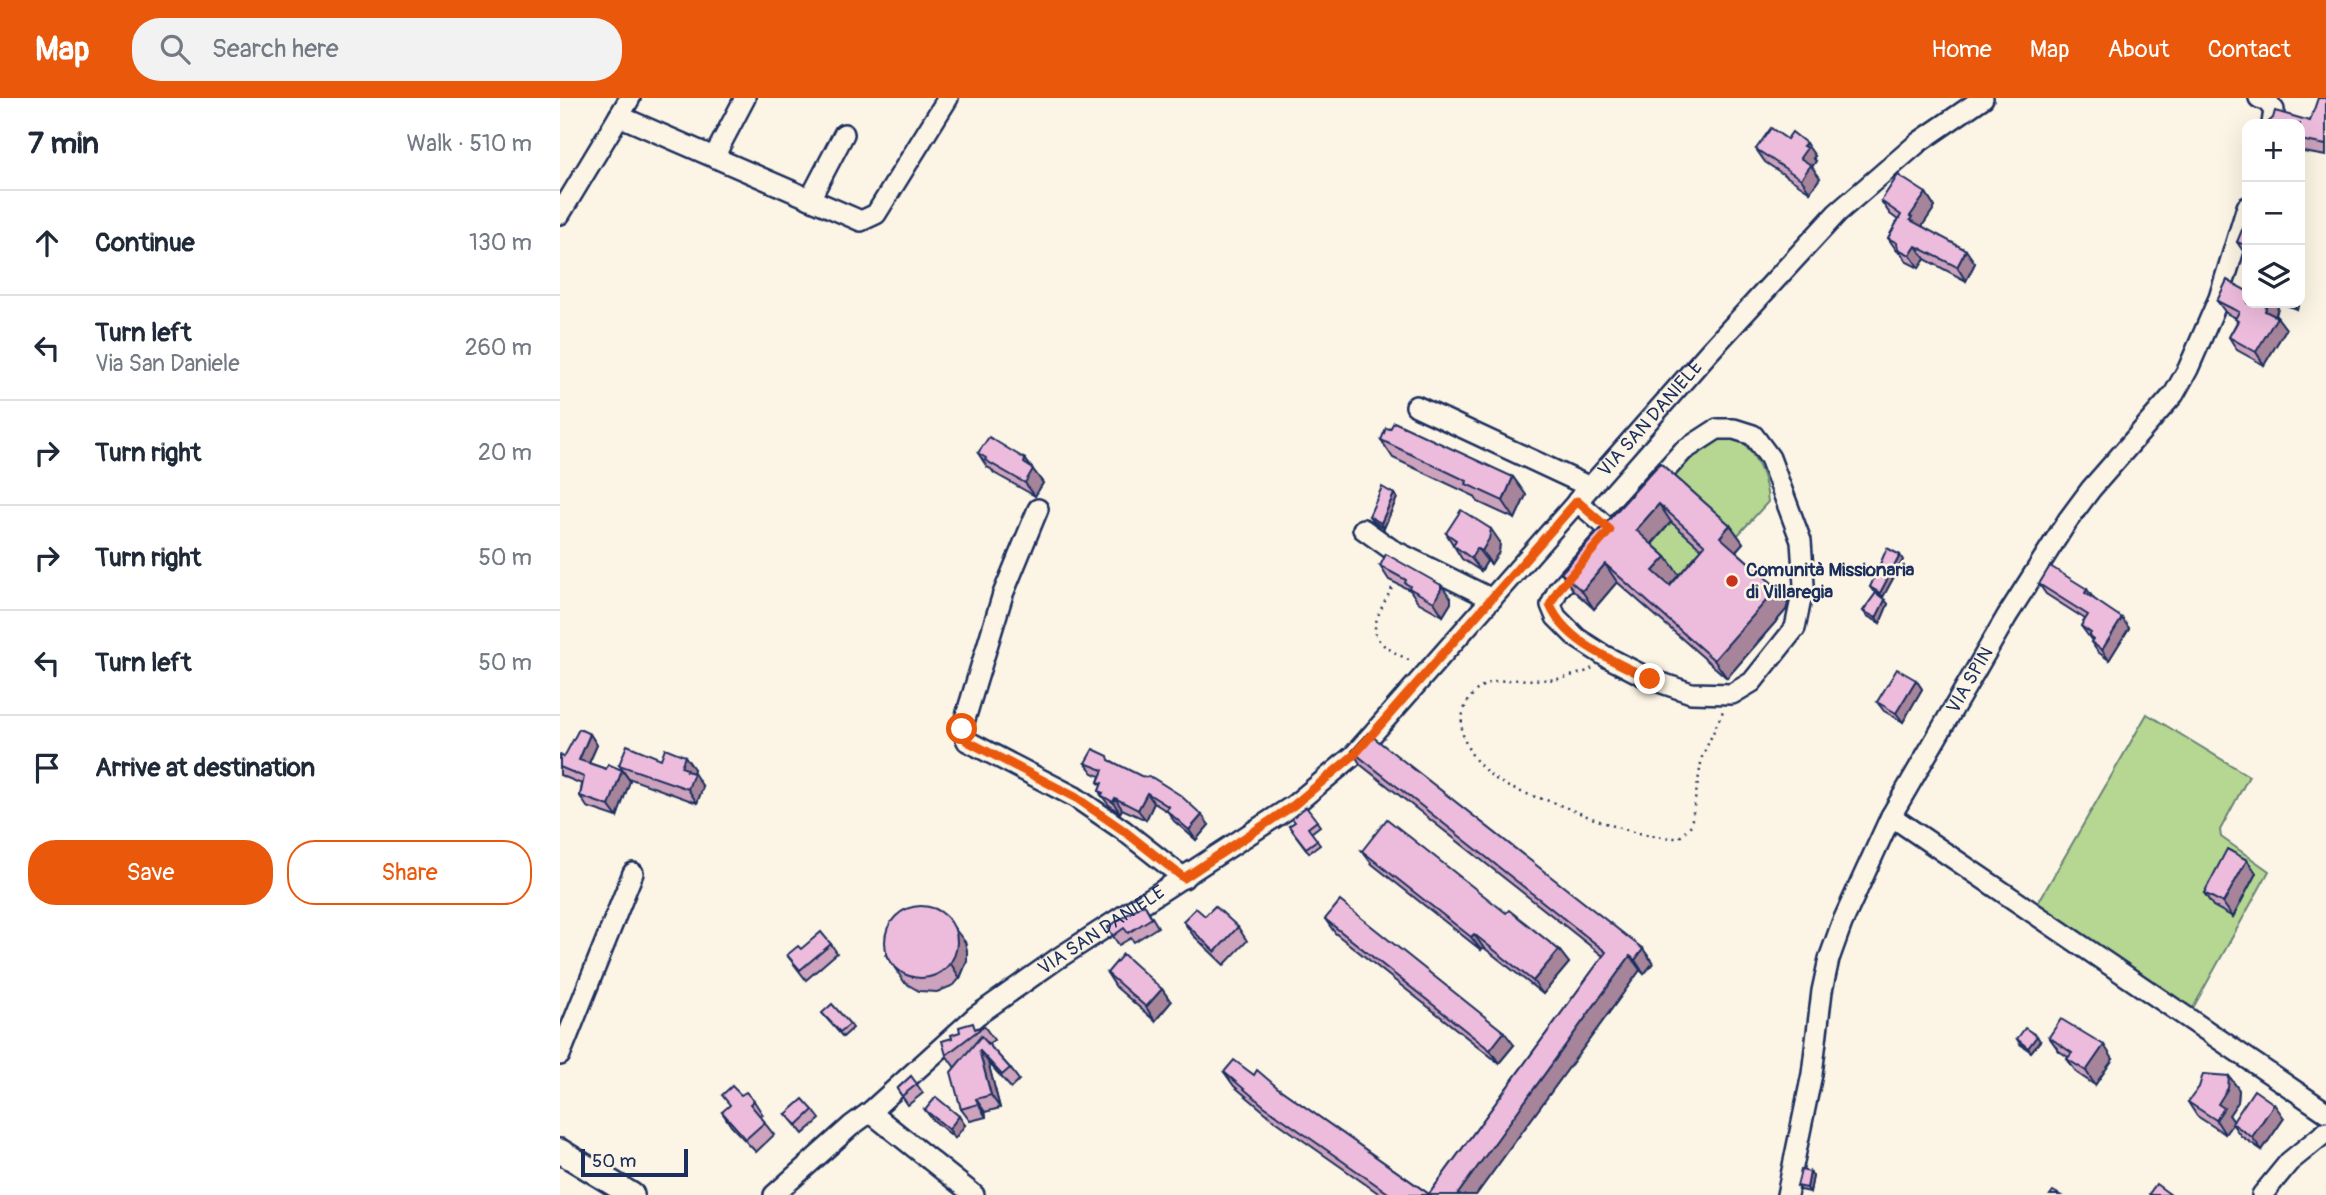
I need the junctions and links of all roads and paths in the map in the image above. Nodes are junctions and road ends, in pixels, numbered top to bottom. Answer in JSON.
{"nodes":[{"id":1,"x":630,"y":98,"type":"edge"},
{"id":2,"x":745,"y":98,"type":"edge"},
{"id":3,"x":947,"y":98,"type":"edge"},
{"id":4,"x":1983,"y":98,"type":"edge"},
{"id":5,"x":2259,"y":98,"type":"edge"},
{"id":6,"x":619,"y":116,"type":"junction"},
{"id":7,"x":2273,"y":119,"type":"edge"},
{"id":8,"x":844,"y":134,"type":"dead end"},
{"id":9,"x":715,"y":157,"type":"junction"},
{"id":10,"x":810,"y":199,"type":"junction"},
{"id":11,"x":560,"y":214,"type":"edge"},
{"id":12,"x":2242,"y":223,"type":"edge"},
{"id":13,"x":1416,"y":406,"type":"dead end"},
{"id":14,"x":1584,"y":494,"type":"junction"},
{"id":15,"x":1038,"y":509,"type":"dead end"},
{"id":16,"x":1363,"y":529,"type":"dead end"},
{"id":17,"x":1610,"y":530,"type":"junction"},
{"id":18,"x":1392,"y":588,"type":"dead end"},
{"id":19,"x":1492,"y":599,"type":"junction"},
{"id":20,"x":1605,"y":656,"type":"junction"},
{"id":21,"x":1430,"y":670,"type":"junction"},
{"id":22,"x":1732,"y":694,"type":"junction"},
{"id":23,"x":1891,"y":816,"type":"junction"},
{"id":24,"x":633,"y":873,"type":"dead end"},
{"id":25,"x":1184,"y":878,"type":"junction"},
{"id":26,"x":560,"y":1055,"type":"edge"},
{"id":27,"x":870,"y":1112,"type":"junction"},
{"id":28,"x":2326,"y":1112,"type":"edge"},
{"id":29,"x":2326,"y":1132,"type":"edge"},
{"id":30,"x":560,"y":1150,"type":"edge"},
{"id":31,"x":632,"y":1195,"type":"edge"},
{"id":32,"x":774,"y":1195,"type":"edge"},
{"id":33,"x":974,"y":1195,"type":"edge"},
{"id":34,"x":1787,"y":1195,"type":"edge"},
{"id":35,"x":2262,"y":1195,"type":"edge"}],
"edges":[{"from":1,"to":6,"type":"street"},
{"from":2,"to":9,"type":"street"},
{"from":3,"to":10,"type":"street"},
{"from":4,"to":14,"type":"street","name":"VIA SAN DANIELE"},
{"from":5,"to":7,"type":"street"},
{"from":6,"to":9,"type":"street"},
{"from":6,"to":11,"type":"street"},
{"from":8,"to":10,"type":"street"},
{"from":9,"to":10,"type":"street"},
{"from":12,"to":23,"type":"street","name":"VIA SPIN"},
{"from":13,"to":14,"type":"street"},
{"from":14,"to":17,"type":"street"},
{"from":14,"to":19,"type":"street","name":"VIA SAN DANIELE"},
{"from":15,"to":25,"type":"street"},
{"from":16,"to":19,"type":"street"},
{"from":17,"to":20,"type":"street"},
{"from":17,"to":22,"type":"street"},
{"from":18,"to":21,"type":"path"},
{"from":19,"to":21,"type":"street","name":"VIA SAN DANIELE"},
{"from":20,"to":22,"type":"street"},
{"from":20,"to":22,"type":"path"},
{"from":21,"to":25,"type":"street","name":"VIA SAN DANIELE"},
{"from":23,"to":28,"type":"street"},
{"from":23,"to":34,"type":"street","name":"VIA SPIN"},
{"from":24,"to":26,"type":"street"},
{"from":25,"to":27,"type":"street","name":"VIA SAN DANIELE"},
{"from":27,"to":32,"type":"street","name":"VIA SAN DANIELE"},
{"from":27,"to":33,"type":"street"},
{"from":29,"to":35,"type":"street"},
{"from":30,"to":31,"type":"main road"}]}
